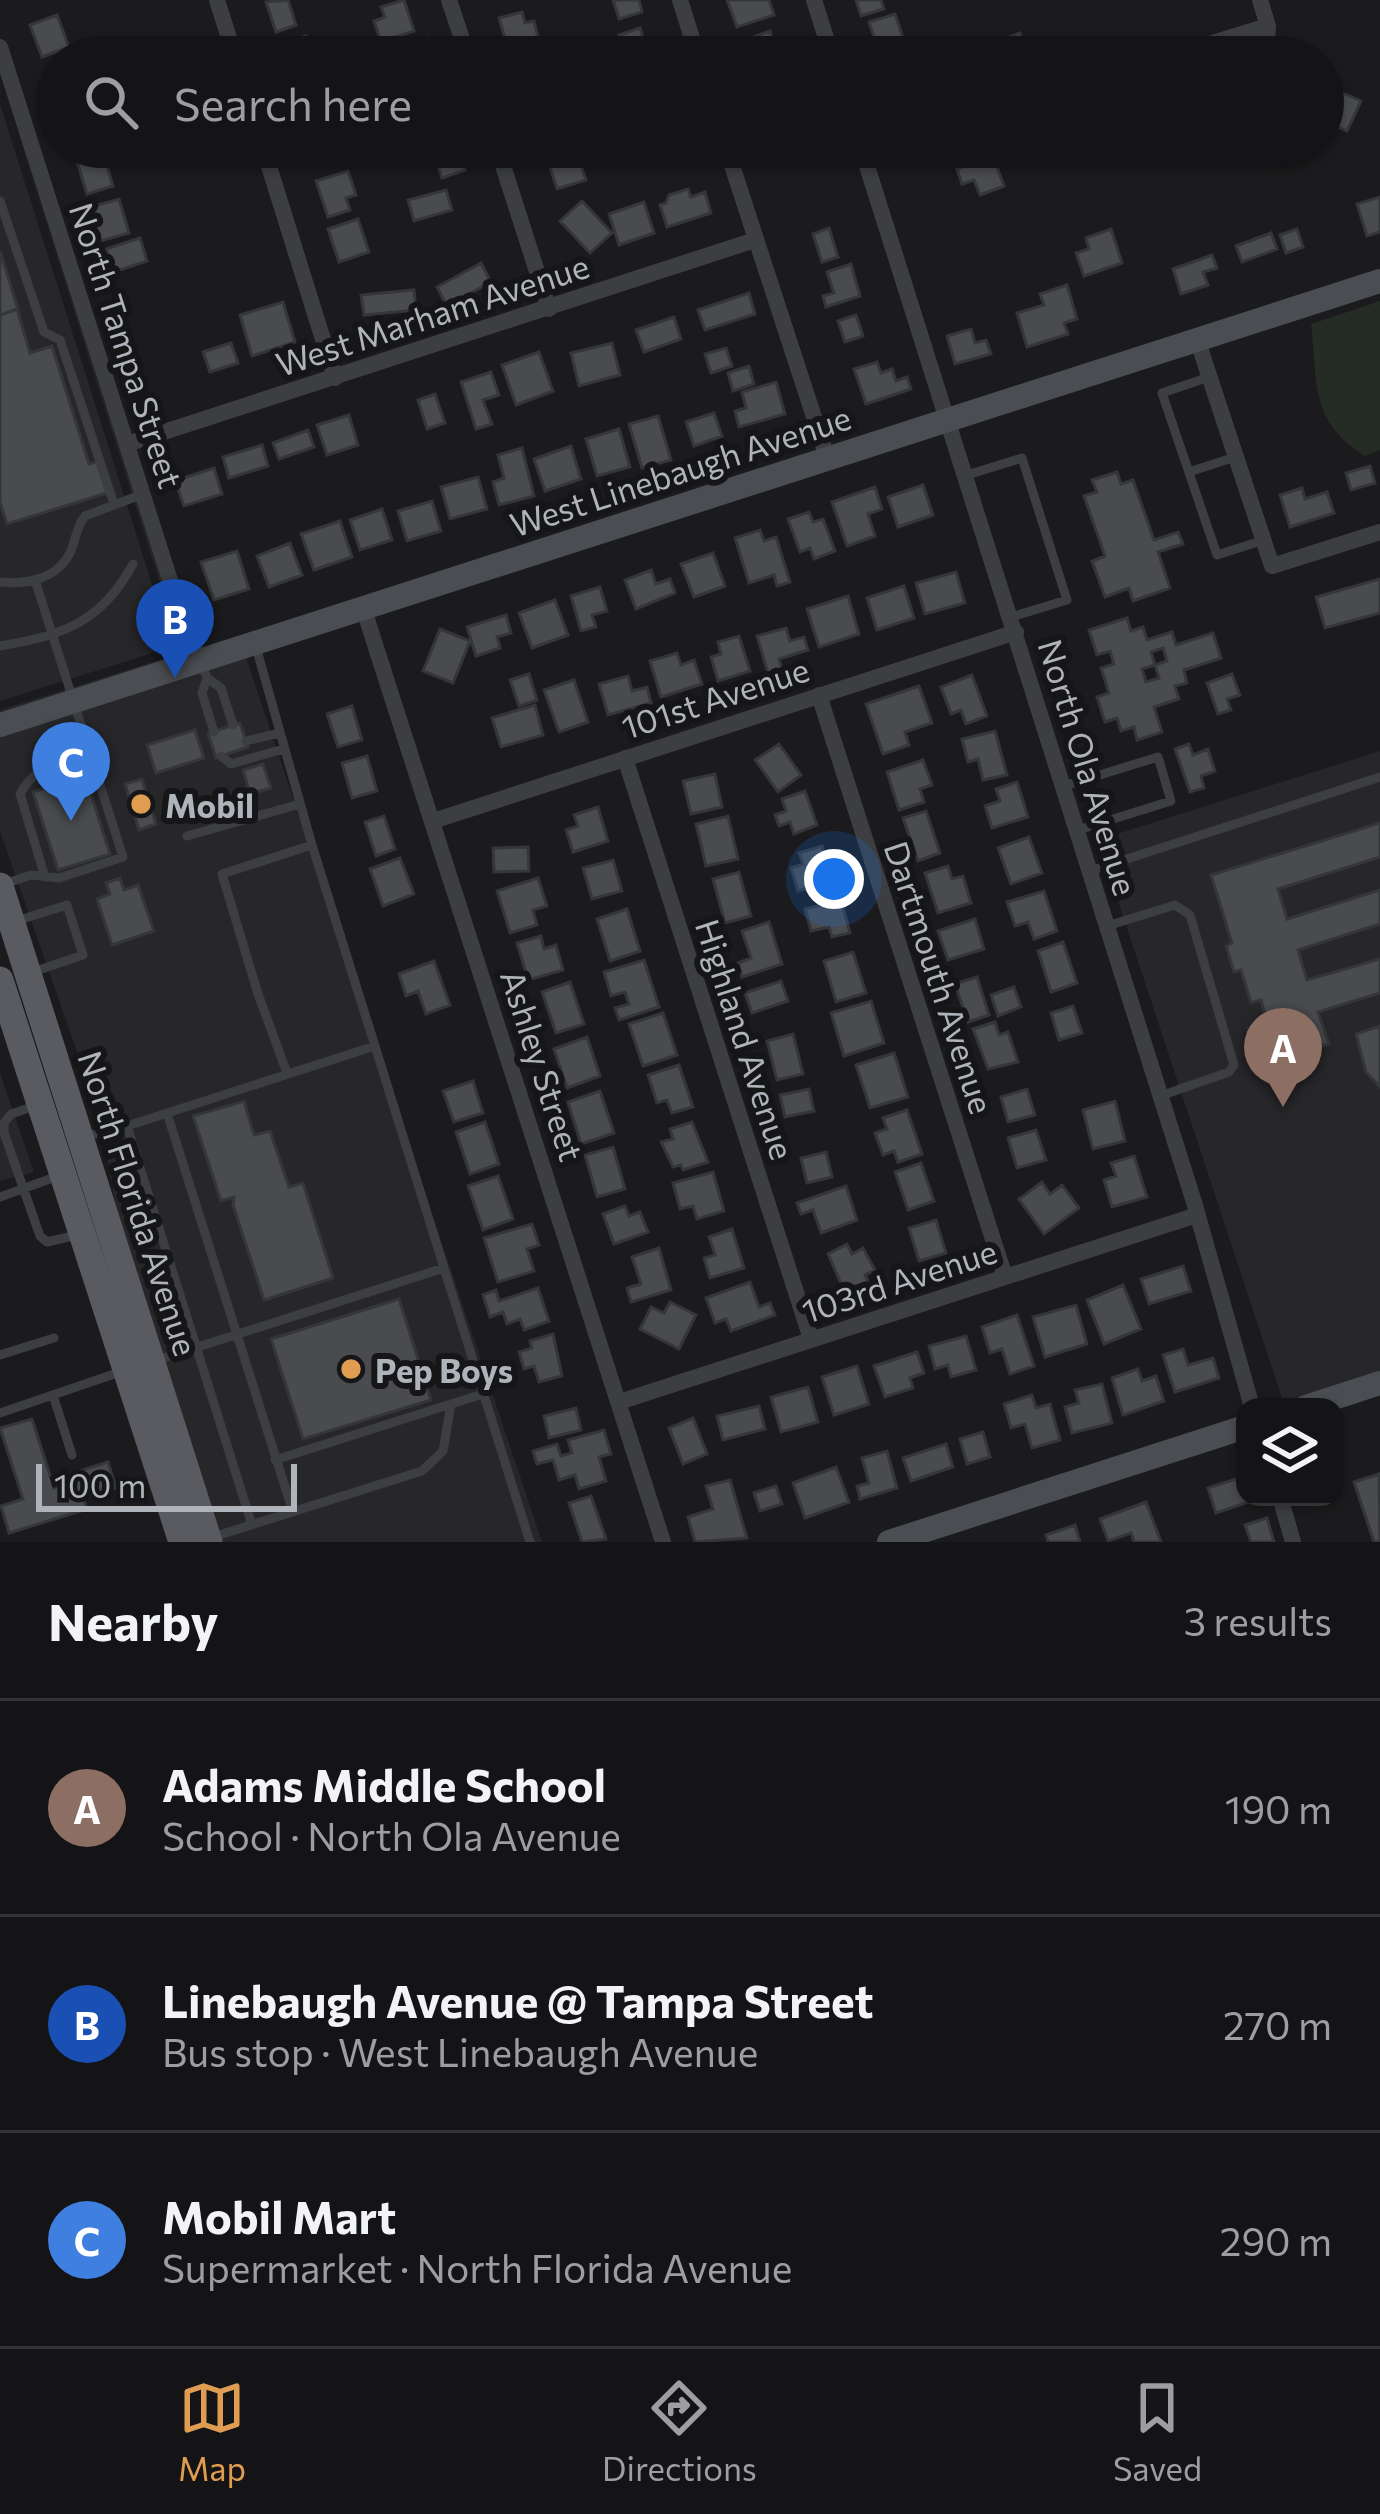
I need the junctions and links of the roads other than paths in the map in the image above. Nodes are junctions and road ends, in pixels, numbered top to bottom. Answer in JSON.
{"nodes":[{"id":1,"x":217,"y":0,"type":"edge"},
{"id":2,"x":449,"y":0,"type":"edge"},
{"id":3,"x":680,"y":0,"type":"edge"},
{"id":4,"x":814,"y":0,"type":"edge"},
{"id":5,"x":1260,"y":0,"type":"edge"},
{"id":6,"x":1268,"y":26,"type":"junction"},
{"id":7,"x":228,"y":36,"type":"edge"},
{"id":8,"x":461,"y":36,"type":"edge"},
{"id":9,"x":691,"y":36,"type":"edge"},
{"id":10,"x":825,"y":36,"type":"edge"},
{"id":11,"x":1235,"y":36,"type":"edge"},
{"id":12,"x":1267,"y":36,"type":"edge"},
{"id":13,"x":0,"y":47,"type":"edge"},
{"id":14,"x":36,"y":160,"type":"edge"},
{"id":15,"x":39,"y":168,"type":"edge"},
{"id":16,"x":270,"y":168,"type":"edge"},
{"id":17,"x":504,"y":168,"type":"edge"},
{"id":18,"x":733,"y":168,"type":"edge"},
{"id":19,"x":873,"y":168,"type":"edge"},
{"id":20,"x":0,"y":201,"type":"edge"},
{"id":21,"x":755,"y":240,"type":"junction"},
{"id":22,"x":1380,"y":281,"type":"edge"},
{"id":23,"x":549,"y":309,"type":"junction"},
{"id":24,"x":1197,"y":339,"type":"junction"},
{"id":25,"x":1209,"y":377,"type":"junction"},
{"id":26,"x":335,"y":378,"type":"junction"},
{"id":27,"x":950,"y":418,"type":"junction"},
{"id":28,"x":127,"y":444,"type":"junction"},
{"id":29,"x":1236,"y":456,"type":"junction"},
{"id":30,"x":827,"y":457,"type":"junction"},
{"id":31,"x":1189,"y":472,"type":"junction"},
{"id":32,"x":967,"y":475,"type":"junction"},
{"id":33,"x":143,"y":494,"type":"junction"},
{"id":34,"x":114,"y":504,"type":"junction"},
{"id":35,"x":1380,"y":532,"type":"edge"},
{"id":36,"x":1264,"y":540,"type":"junction"},
{"id":37,"x":133,"y":564,"type":"dead end"},
{"id":38,"x":35,"y":580,"type":"junction"},
{"id":39,"x":0,"y":582,"type":"edge"},
{"id":40,"x":363,"y":607,"type":"junction"},
{"id":41,"x":1014,"y":625,"type":"junction"},
{"id":42,"x":51,"y":637,"type":"junction"},
{"id":43,"x":254,"y":642,"type":"junction"},
{"id":44,"x":0,"y":646,"type":"edge"},
{"id":45,"x":204,"y":669,"type":"junction"},
{"id":46,"x":819,"y":695,"type":"junction"},
{"id":47,"x":72,"y":701,"type":"junction"},
{"id":48,"x":0,"y":724,"type":"edge"},
{"id":49,"x":233,"y":725,"type":"dead end"},
{"id":50,"x":214,"y":731,"type":"dead end"},
{"id":51,"x":279,"y":733,"type":"junction"},
{"id":52,"x":246,"y":741,"type":"dead end"},
{"id":53,"x":283,"y":748,"type":"junction"},
{"id":54,"x":88,"y":750,"type":"junction"},
{"id":55,"x":221,"y":756,"type":"dead end"},
{"id":56,"x":625,"y":758,"type":"junction"},
{"id":57,"x":1380,"y":777,"type":"edge"},
{"id":58,"x":1064,"y":786,"type":"junction"},
{"id":59,"x":299,"y":803,"type":"junction"},
{"id":60,"x":433,"y":821,"type":"junction"},
{"id":61,"x":1078,"y":830,"type":"junction"},
{"id":62,"x":187,"y":836,"type":"dead end"},
{"id":63,"x":312,"y":845,"type":"junction"},
{"id":64,"x":1090,"y":871,"type":"junction"},
{"id":65,"x":45,"y":877,"type":"junction"},
{"id":66,"x":59,"y":878,"type":"junction"},
{"id":67,"x":0,"y":886,"type":"edge"},
{"id":68,"x":68,"y":905,"type":"junction"},
{"id":69,"x":12,"y":922,"type":"junction"},
{"id":70,"x":1108,"y":926,"type":"junction"},
{"id":71,"x":14,"y":977,"type":"edge"},
{"id":72,"x":5,"y":1014,"type":"edge"},
{"id":73,"x":375,"y":1046,"type":"junction"},
{"id":74,"x":287,"y":1073,"type":"junction"},
{"id":75,"x":1160,"y":1096,"type":"junction"},
{"id":76,"x":167,"y":1112,"type":"junction"},
{"id":77,"x":60,"y":1120,"type":"junction"},
{"id":78,"x":128,"y":1126,"type":"junction"},
{"id":79,"x":3,"y":1143,"type":"edge"},
{"id":80,"x":63,"y":1175,"type":"junction"},
{"id":81,"x":21,"y":1190,"type":"junction"},
{"id":82,"x":0,"y":1197,"type":"edge"},
{"id":83,"x":1198,"y":1215,"type":"junction"},
{"id":84,"x":82,"y":1234,"type":"junction"},
{"id":85,"x":444,"y":1268,"type":"junction"},
{"id":86,"x":1005,"y":1277,"type":"junction"},
{"id":87,"x":235,"y":1335,"type":"junction"},
{"id":88,"x":54,"y":1338,"type":"dead end"},
{"id":89,"x":811,"y":1339,"type":"junction"},
{"id":90,"x":196,"y":1348,"type":"junction"},
{"id":91,"x":0,"y":1355,"type":"edge"},
{"id":92,"x":139,"y":1366,"type":"junction"},
{"id":93,"x":1380,"y":1383,"type":"edge"},
{"id":94,"x":483,"y":1394,"type":"junction"},
{"id":95,"x":52,"y":1395,"type":"junction"},
{"id":96,"x":1249,"y":1398,"type":"edge"},
{"id":97,"x":1334,"y":1398,"type":"edge"},
{"id":98,"x":619,"y":1402,"type":"junction"},
{"id":99,"x":451,"y":1404,"type":"junction"},
{"id":100,"x":0,"y":1413,"type":"edge"},
{"id":101,"x":1236,"y":1430,"type":"edge"},
{"id":102,"x":72,"y":1455,"type":"dead end"},
{"id":103,"x":275,"y":1460,"type":"junction"},
{"id":104,"x":1283,"y":1506,"type":"edge"},
{"id":105,"x":292,"y":1512,"type":"junction"},
{"id":106,"x":252,"y":1525,"type":"junction"},
{"id":107,"x":200,"y":1541,"type":"edge"},
{"id":108,"x":530,"y":1542,"type":"edge"},
{"id":109,"x":663,"y":1542,"type":"edge"},
{"id":110,"x":889,"y":1542,"type":"edge"},
{"id":111,"x":1293,"y":1542,"type":"edge"}],
"edges":[{"from":1,"to":7,"type":"street"},
{"from":2,"to":8,"type":"street"},
{"from":3,"to":9,"type":"street"},
{"from":4,"to":10,"type":"street"},
{"from":5,"to":6,"type":"street"},
{"from":6,"to":11,"type":"street"},
{"from":6,"to":12,"type":"street"},
{"from":13,"to":14,"type":"street","name":"North Tampa Street"},
{"from":15,"to":28,"type":"street","name":"North Tampa Street"},
{"from":16,"to":26,"type":"street"},
{"from":17,"to":23,"type":"street"},
{"from":18,"to":21,"type":"street"},
{"from":19,"to":27,"type":"street","name":"North Ola Avenue"},
{"from":20,"to":34,"type":"lane"},
{"from":21,"to":23,"type":"street","name":"West Marham Avenue"},
{"from":21,"to":30,"type":"street"},
{"from":22,"to":24,"type":"street","name":"West Linebaugh Avenue"},
{"from":23,"to":26,"type":"street","name":"West Marham Avenue"},
{"from":24,"to":25,"type":"street"},
{"from":24,"to":27,"type":"street","name":"West Linebaugh Avenue"},
{"from":25,"to":29,"type":"street"},
{"from":25,"to":31,"type":"lane"},
{"from":26,"to":28,"type":"street","name":"West Marham Avenue"},
{"from":27,"to":30,"type":"street","name":"West Linebaugh Avenue"},
{"from":27,"to":32,"type":"street","name":"North Ola Avenue"},
{"from":28,"to":33,"type":"street","name":"North Tampa Street"},
{"from":29,"to":31,"type":"lane"},
{"from":29,"to":36,"type":"street"},
{"from":30,"to":40,"type":"street","name":"West Linebaugh Avenue"},
{"from":31,"to":36,"type":"lane"},
{"from":32,"to":41,"type":"street","name":"North Ola Avenue"},
{"from":32,"to":41,"type":"lane"},
{"from":33,"to":34,"type":"lane"},
{"from":33,"to":45,"type":"street","name":"North Tampa Street"},
{"from":34,"to":38,"type":"lane"},
{"from":35,"to":36,"type":"street"},
{"from":37,"to":42,"type":"lane"},
{"from":38,"to":39,"type":"lane"},
{"from":38,"to":42,"type":"lane"},
{"from":40,"to":43,"type":"street","name":"West Linebaugh Avenue"},
{"from":40,"to":60,"type":"street","name":"Ashley Street"},
{"from":41,"to":46,"type":"street","name":"101st Avenue"},
{"from":41,"to":58,"type":"street","name":"North Ola Avenue"},
{"from":42,"to":44,"type":"lane"},
{"from":42,"to":47,"type":"lane"},
{"from":43,"to":45,"type":"street","name":"West Linebaugh Avenue"},
{"from":43,"to":51,"type":"lane"},
{"from":45,"to":47,"type":"street","name":"West Linebaugh Avenue"},
{"from":45,"to":49,"type":"lane"},
{"from":45,"to":50,"type":"lane"},
{"from":46,"to":56,"type":"street","name":"101st Avenue"},
{"from":46,"to":86,"type":"street","name":"Dartmouth Avenue"},
{"from":47,"to":48,"type":"street","name":"West Linebaugh Avenue"},
{"from":47,"to":54,"type":"lane"},
{"from":51,"to":52,"type":"lane"},
{"from":51,"to":53,"type":"lane"},
{"from":53,"to":55,"type":"lane"},
{"from":53,"to":59,"type":"lane"},
{"from":54,"to":65,"type":"lane"},
{"from":54,"to":66,"type":"lane"},
{"from":56,"to":60,"type":"street","name":"101st Avenue"},
{"from":56,"to":89,"type":"street","name":"Highland Avenue"},
{"from":57,"to":64,"type":"lane"},
{"from":58,"to":61,"type":"street","name":"North Ola Avenue"},
{"from":58,"to":61,"type":"lane"},
{"from":59,"to":62,"type":"lane"},
{"from":59,"to":63,"type":"lane"},
{"from":60,"to":98,"type":"street","name":"Ashley Street"},
{"from":61,"to":64,"type":"street","name":"North Ola Avenue"},
{"from":63,"to":73,"type":"lane"},
{"from":63,"to":74,"type":"lane"},
{"from":64,"to":70,"type":"street","name":"North Ola Avenue"},
{"from":65,"to":66,"type":"lane"},
{"from":65,"to":67,"type":"lane"},
{"from":66,"to":68,"type":"lane"},
{"from":67,"to":69,"type":"main road","name":"North Florida Avenue"},
{"from":68,"to":69,"type":"lane"},
{"from":68,"to":71,"type":"lane"},
{"from":69,"to":71,"type":"main road","name":"North Florida Avenue"},
{"from":70,"to":75,"type":"street","name":"North Ola Avenue"},
{"from":70,"to":75,"type":"lane"},
{"from":71,"to":72,"type":"main road","name":"North Florida Avenue"},
{"from":71,"to":77,"type":"main road","name":"North Florida Avenue"},
{"from":72,"to":77,"type":"main road","name":"North Florida Avenue"},
{"from":73,"to":74,"type":"lane"},
{"from":73,"to":85,"type":"lane"},
{"from":74,"to":76,"type":"lane"},
{"from":75,"to":83,"type":"street","name":"North Ola Avenue"},
{"from":76,"to":78,"type":"lane"},
{"from":76,"to":87,"type":"lane"},
{"from":77,"to":78,"type":"lane"},
{"from":77,"to":79,"type":"lane"},
{"from":77,"to":80,"type":"main road","name":"North Florida Avenue"},
{"from":77,"to":92,"type":"main road","name":"North Florida Avenue"},
{"from":78,"to":90,"type":"lane"},
{"from":79,"to":81,"type":"lane"},
{"from":80,"to":81,"type":"lane"},
{"from":80,"to":84,"type":"main road","name":"North Florida Avenue"},
{"from":81,"to":82,"type":"lane"},
{"from":81,"to":84,"type":"lane"},
{"from":83,"to":86,"type":"street","name":"103rd Avenue"},
{"from":83,"to":96,"type":"street","name":"North Ola Avenue"},
{"from":84,"to":92,"type":"main road","name":"North Florida Avenue"},
{"from":85,"to":87,"type":"lane"},
{"from":85,"to":94,"type":"lane"},
{"from":86,"to":89,"type":"street","name":"103rd Avenue"},
{"from":87,"to":90,"type":"lane"},
{"from":87,"to":103,"type":"lane"},
{"from":88,"to":91,"type":"lane"},
{"from":89,"to":98,"type":"street","name":"103rd Avenue"},
{"from":90,"to":92,"type":"lane"},
{"from":90,"to":106,"type":"lane"},
{"from":92,"to":95,"type":"lane"},
{"from":92,"to":107,"type":"main road","name":"North Florida Avenue"},
{"from":93,"to":97,"type":"street"},
{"from":94,"to":99,"type":"lane"},
{"from":94,"to":108,"type":"lane"},
{"from":95,"to":100,"type":"lane"},
{"from":95,"to":102,"type":"lane"},
{"from":98,"to":109,"type":"street","name":"Ashley Street"},
{"from":99,"to":103,"type":"lane"},
{"from":99,"to":105,"type":"lane"},
{"from":101,"to":110,"type":"street"},
{"from":103,"to":105,"type":"lane"},
{"from":104,"to":111,"type":"street"},
{"from":105,"to":106,"type":"lane"},
{"from":106,"to":107,"type":"lane"}]}
